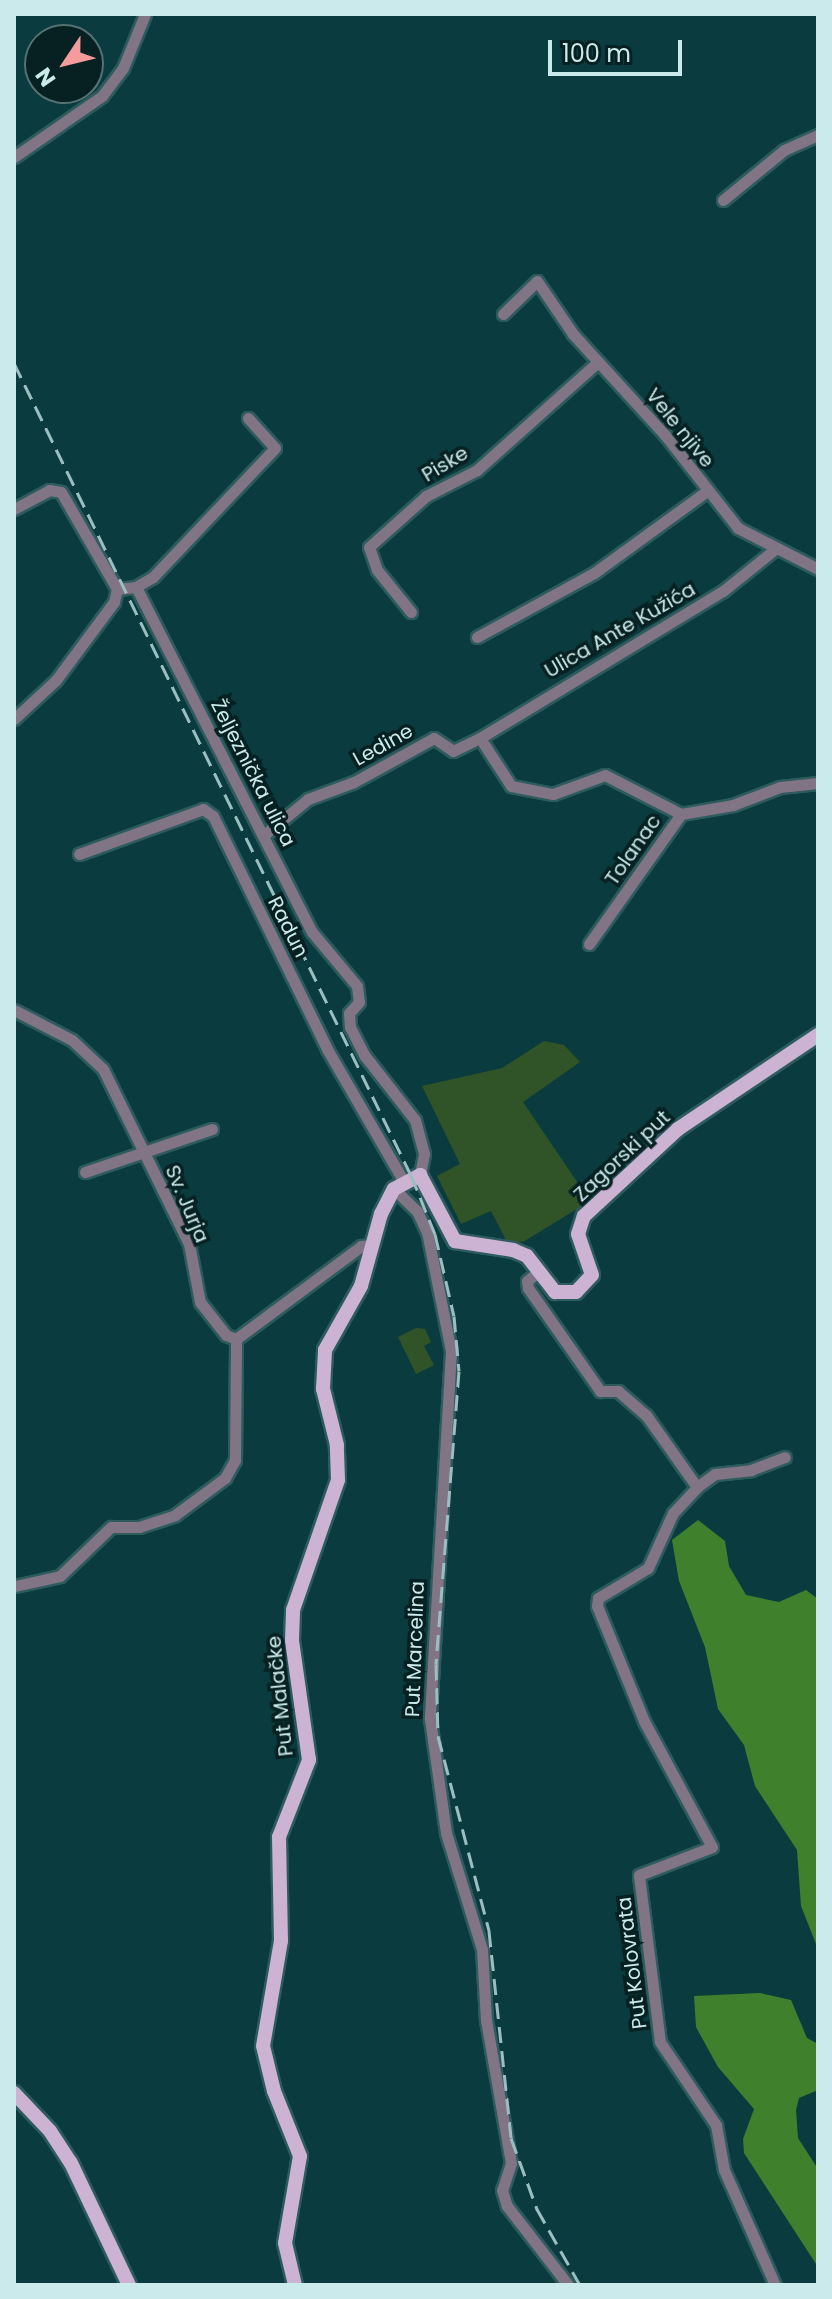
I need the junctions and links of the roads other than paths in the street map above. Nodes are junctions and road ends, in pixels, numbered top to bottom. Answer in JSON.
{"nodes":[{"id":1,"x":145,"y":14,"type":"edge"},
{"id":2,"x":818,"y":135,"type":"edge"},
{"id":3,"x":14,"y":157,"type":"edge"},
{"id":4,"x":723,"y":200,"type":"dead end"},
{"id":5,"x":503,"y":314,"type":"dead end"},
{"id":6,"x":598,"y":362,"type":"junction"},
{"id":7,"x":248,"y":418,"type":"dead end"},
{"id":8,"x":707,"y":491,"type":"junction"},
{"id":9,"x":14,"y":509,"type":"edge"},
{"id":10,"x":775,"y":549,"type":"junction"},
{"id":11,"x":818,"y":569,"type":"edge"},
{"id":12,"x":136,"y":587,"type":"junction"},
{"id":13,"x":117,"y":589,"type":"junction"},
{"id":14,"x":411,"y":612,"type":"dead end"},
{"id":15,"x":477,"y":637,"type":"dead end"},
{"id":16,"x":14,"y":719,"type":"edge"},
{"id":17,"x":480,"y":738,"type":"junction"},
{"id":18,"x":818,"y":783,"type":"edge"},
{"id":19,"x":681,"y":814,"type":"junction"},
{"id":20,"x":264,"y":835,"type":"junction"},
{"id":21,"x":79,"y":854,"type":"dead end"},
{"id":22,"x":589,"y":944,"type":"dead end"},
{"id":23,"x":14,"y":1010,"type":"edge"},
{"id":24,"x":818,"y":1035,"type":"edge"},
{"id":25,"x":212,"y":1129,"type":"dead end"},
{"id":26,"x":147,"y":1149,"type":"junction"},
{"id":27,"x":85,"y":1172,"type":"dead end"},
{"id":28,"x":420,"y":1175,"type":"junction"},
{"id":29,"x":398,"y":1185,"type":"junction"},
{"id":30,"x":371,"y":1245,"type":"junction"},
{"id":31,"x":538,"y":1272,"type":"junction"},
{"id":32,"x":236,"y":1339,"type":"junction"},
{"id":33,"x":785,"y":1457,"type":"dead end"},
{"id":34,"x":697,"y":1487,"type":"junction"},
{"id":35,"x":15,"y":1586,"type":"edge"},
{"id":36,"x":14,"y":2093,"type":"edge"},
{"id":37,"x":129,"y":2285,"type":"edge"},
{"id":38,"x":295,"y":2285,"type":"edge"},
{"id":39,"x":568,"y":2285,"type":"edge"},
{"id":40,"x":775,"y":2285,"type":"edge"}],
"edges":[{"from":1,"to":3,"type":"street"},
{"from":2,"to":4,"type":"street"},
{"from":5,"to":6,"type":"street","name":"Vele njive"},
{"from":6,"to":8,"type":"street","name":"Vele njive"},
{"from":6,"to":14,"type":"street","name":"Piske"},
{"from":7,"to":12,"type":"street"},
{"from":8,"to":10,"type":"street","name":"Vele njive"},
{"from":8,"to":15,"type":"street"},
{"from":9,"to":13,"type":"street"},
{"from":10,"to":11,"type":"street","name":"Vele njive"},
{"from":10,"to":17,"type":"street","name":"Ulica Ante Kužića"},
{"from":12,"to":13,"type":"street"},
{"from":12,"to":20,"type":"street","name":"Željeznička ulica"},
{"from":13,"to":16,"type":"street"},
{"from":17,"to":19,"type":"street"},
{"from":17,"to":20,"type":"street","name":"Ledine"},
{"from":18,"to":19,"type":"street","name":"Tolanac"},
{"from":19,"to":22,"type":"street","name":"Tolanac"},
{"from":20,"to":28,"type":"street","name":"Željeznička ulica"},
{"from":21,"to":29,"type":"street","name":"Radun"},
{"from":23,"to":26,"type":"street","name":"Sv. Jurja"},
{"from":24,"to":31,"type":"main road","name":"Zagorski put"},
{"from":25,"to":26,"type":"street"},
{"from":26,"to":27,"type":"street"},
{"from":26,"to":32,"type":"street","name":"Sv. Jurja"},
{"from":28,"to":29,"type":"main road"},
{"from":28,"to":31,"type":"main road","name":"Zagorski put"},
{"from":29,"to":30,"type":"main road","name":"Put Malačke"},
{"from":29,"to":39,"type":"street","name":"Put Marcelina"},
{"from":30,"to":32,"type":"street"},
{"from":30,"to":38,"type":"main road","name":"Put Malačke"},
{"from":31,"to":34,"type":"street"},
{"from":32,"to":35,"type":"street"},
{"from":33,"to":34,"type":"street","name":"Put Kolovrata"},
{"from":34,"to":40,"type":"street","name":"Put Kolovrata"},
{"from":36,"to":37,"type":"main road"}]}
